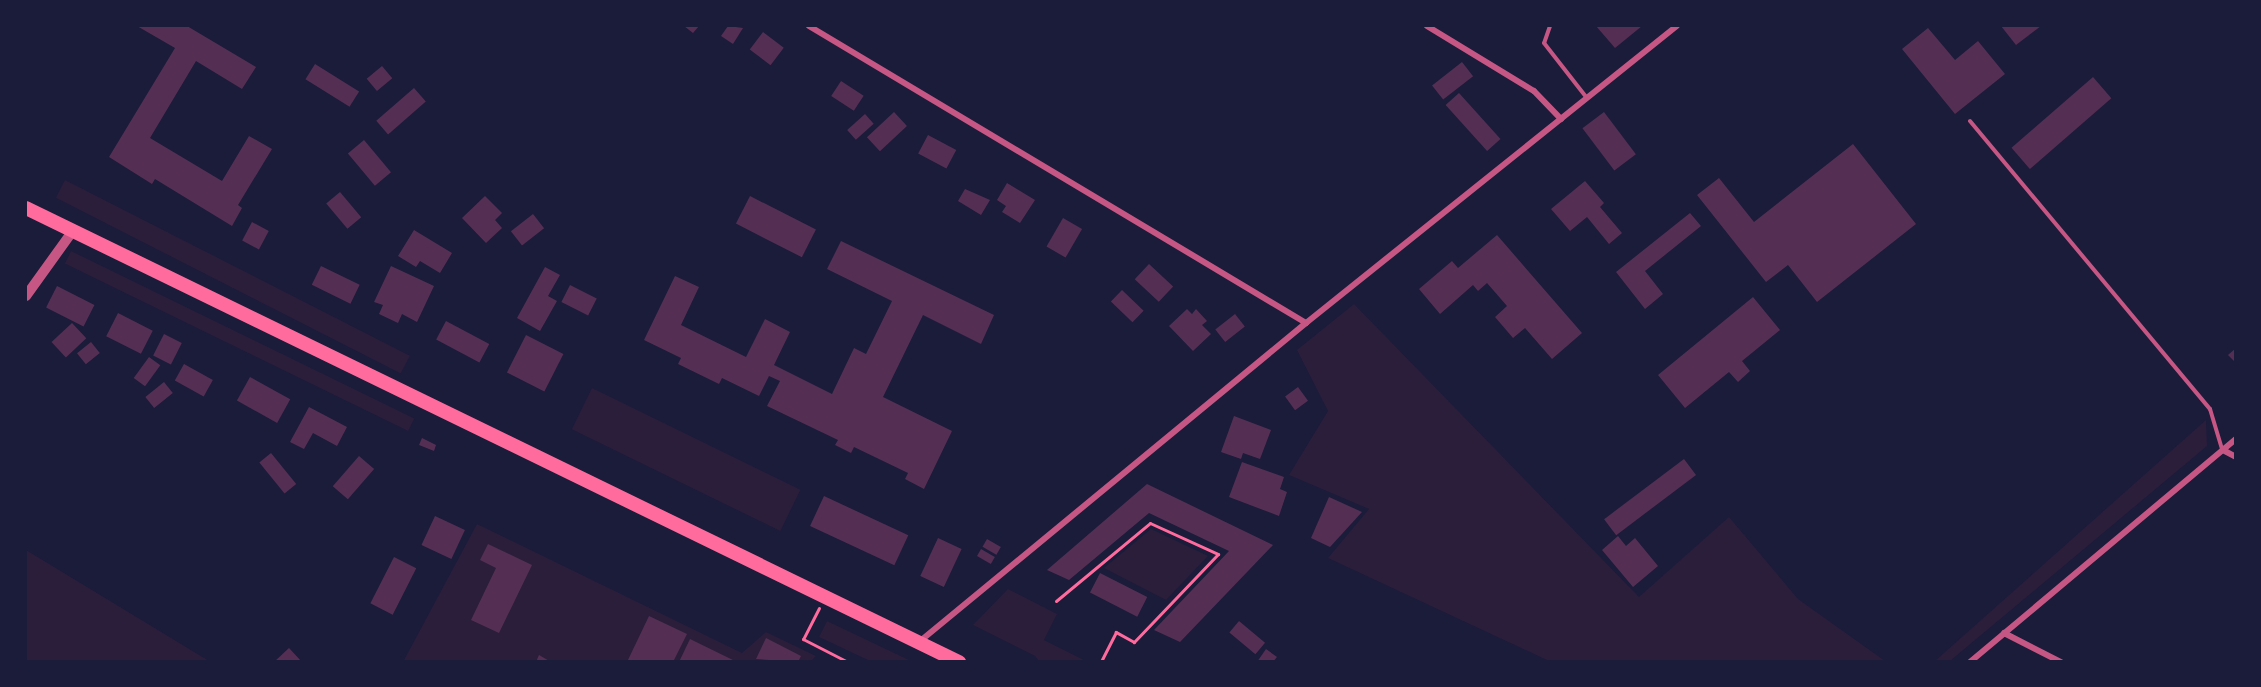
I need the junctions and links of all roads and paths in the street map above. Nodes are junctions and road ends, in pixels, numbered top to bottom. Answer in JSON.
{"nodes":[{"id":1,"x":809,"y":26,"type":"edge"},
{"id":2,"x":1427,"y":26,"type":"edge"},
{"id":3,"x":1550,"y":26,"type":"edge"},
{"id":4,"x":1677,"y":26,"type":"edge"},
{"id":5,"x":1587,"y":98,"type":"junction"},
{"id":6,"x":1562,"y":118,"type":"junction"},
{"id":7,"x":1970,"y":121,"type":"dead end"},
{"id":8,"x":26,"y":208,"type":"edge"},
{"id":9,"x":72,"y":232,"type":"junction"},
{"id":10,"x":26,"y":296,"type":"edge"},
{"id":11,"x":1306,"y":323,"type":"junction"},
{"id":12,"x":2235,"y":439,"type":"edge"},
{"id":13,"x":2223,"y":450,"type":"junction"},
{"id":14,"x":2235,"y":457,"type":"edge"},
{"id":15,"x":825,"y":598,"type":"junction"},
{"id":16,"x":1056,"y":601,"type":"dead end"},
{"id":17,"x":2004,"y":633,"type":"junction"},
{"id":18,"x":919,"y":642,"type":"junction"},
{"id":19,"x":849,"y":662,"type":"edge"},
{"id":20,"x":958,"y":662,"type":"edge"},
{"id":21,"x":1101,"y":662,"type":"edge"},
{"id":22,"x":1970,"y":662,"type":"edge"},
{"id":23,"x":2061,"y":662,"type":"edge"}],
"edges":[{"from":1,"to":11,"type":"street"},
{"from":2,"to":6,"type":"street"},
{"from":3,"to":5,"type":"lane"},
{"from":4,"to":5,"type":"street"},
{"from":5,"to":6,"type":"street"},
{"from":6,"to":11,"type":"street"},
{"from":7,"to":13,"type":"lane"},
{"from":8,"to":9,"type":"main road"},
{"from":9,"to":10,"type":"street"},
{"from":9,"to":15,"type":"main road"},
{"from":11,"to":18,"type":"street"},
{"from":12,"to":13,"type":"street"},
{"from":13,"to":14,"type":"street"},
{"from":13,"to":17,"type":"street"},
{"from":15,"to":18,"type":"main road"},
{"from":15,"to":19,"type":"path"},
{"from":16,"to":21,"type":"path"},
{"from":17,"to":22,"type":"street"},
{"from":17,"to":23,"type":"street"},
{"from":18,"to":20,"type":"main road"}]}
